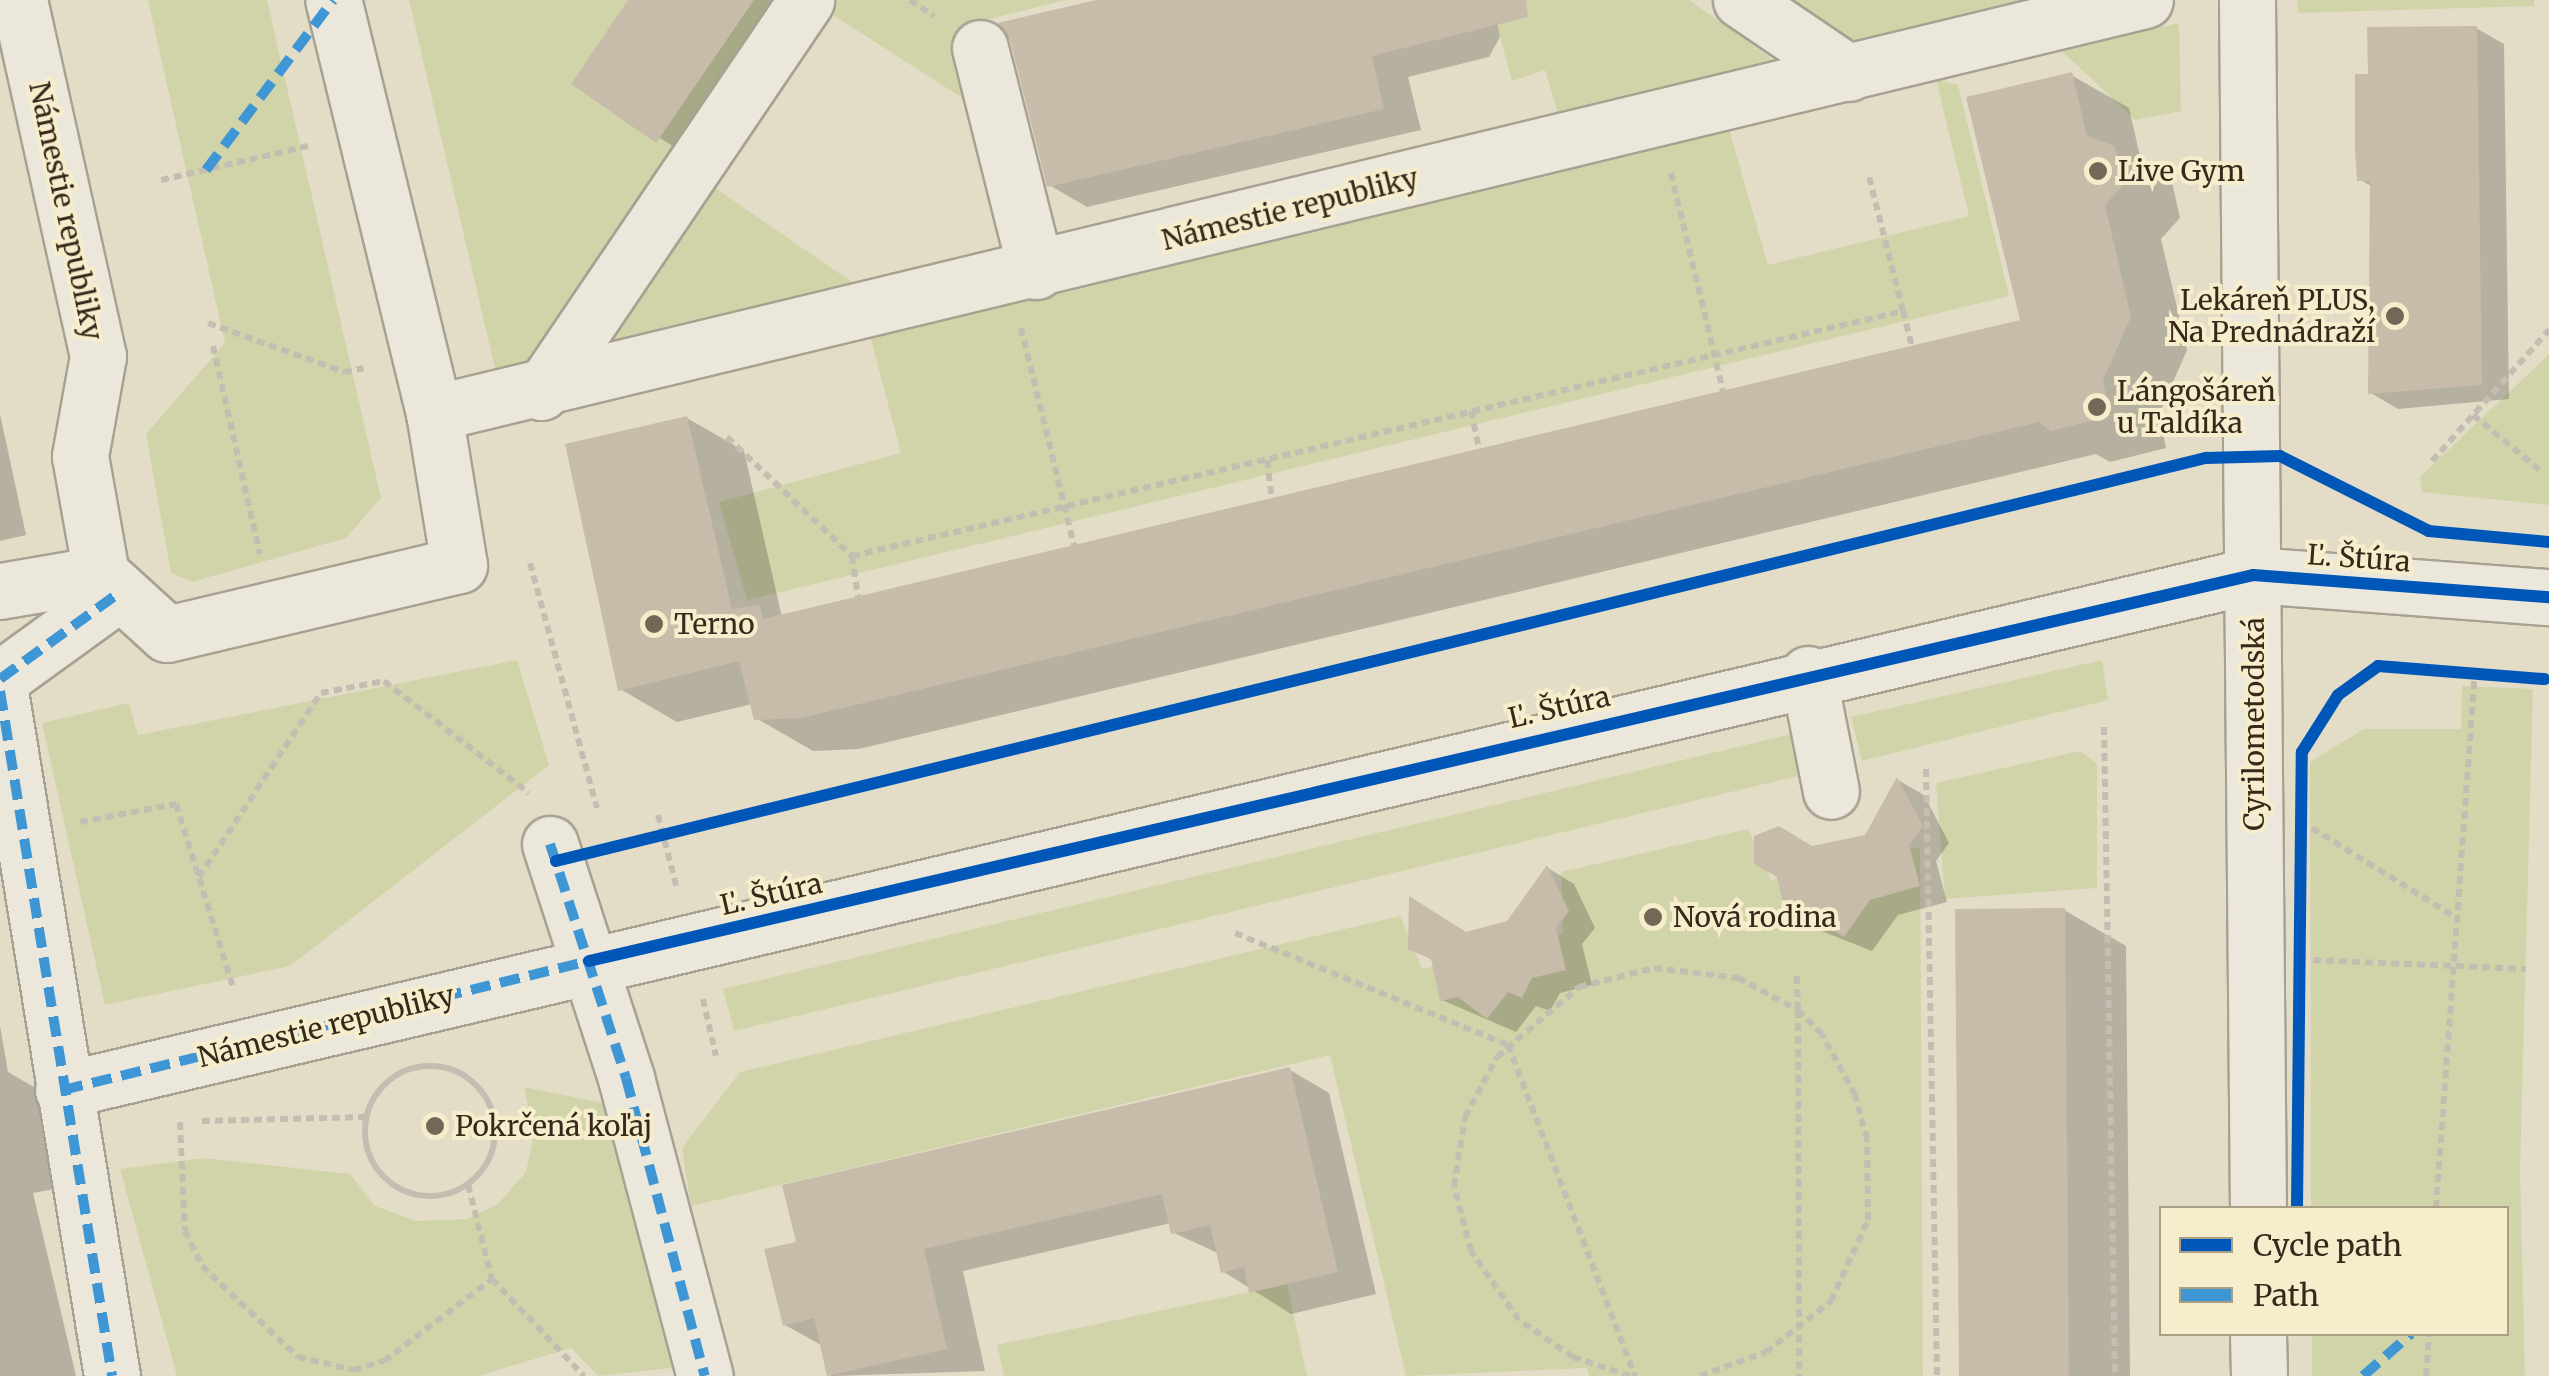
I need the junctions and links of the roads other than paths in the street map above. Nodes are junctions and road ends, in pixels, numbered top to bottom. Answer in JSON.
{"nodes":[{"id":1,"x":19,"y":0,"type":"edge"},
{"id":2,"x":333,"y":0,"type":"edge"},
{"id":3,"x":806,"y":0,"type":"edge"},
{"id":4,"x":1742,"y":0,"type":"edge"},
{"id":5,"x":2145,"y":0,"type":"edge"},
{"id":6,"x":2247,"y":0,"type":"edge"},
{"id":7,"x":980,"y":48,"type":"dead end"},
{"id":8,"x":1850,"y":72,"type":"junction"},
{"id":9,"x":1022,"y":275,"type":"junction"},
{"id":10,"x":541,"y":392,"type":"junction"},
{"id":11,"x":434,"y":414,"type":"junction"},
{"id":12,"x":2252,"y":575,"type":"junction"},
{"id":13,"x":108,"y":584,"type":"junction"},
{"id":14,"x":0,"y":591,"type":"edge"},
{"id":15,"x":2549,"y":598,"type":"edge"},
{"id":16,"x":1808,"y":674,"type":"junction"},
{"id":17,"x":0,"y":679,"type":"edge"},
{"id":18,"x":0,"y":691,"type":"edge"},
{"id":19,"x":1831,"y":791,"type":"dead end"},
{"id":20,"x":550,"y":844,"type":"road end"},
{"id":21,"x":589,"y":961,"type":"junction"},
{"id":22,"x":63,"y":1090,"type":"junction"},
{"id":23,"x":2258,"y":1206,"type":"edge"},
{"id":24,"x":2258,"y":1336,"type":"edge"},
{"id":25,"x":112,"y":1376,"type":"edge"},
{"id":26,"x":705,"y":1376,"type":"edge"},
{"id":27,"x":2259,"y":1376,"type":"edge"}],
"edges":[{"from":1,"to":13,"type":"street","name":"Námestie republiky"},
{"from":2,"to":11,"type":"street"},
{"from":3,"to":10,"type":"street"},
{"from":4,"to":8,"type":"street"},
{"from":5,"to":8,"type":"street","name":"Námestie republiky"},
{"from":6,"to":12,"type":"street","name":"Cyrilometodská"},
{"from":7,"to":9,"type":"street"},
{"from":8,"to":9,"type":"street","name":"Námestie republiky"},
{"from":9,"to":10,"type":"street","name":"Námestie republiky"},
{"from":10,"to":11,"type":"street","name":"Námestie republiky"},
{"from":11,"to":13,"type":"street"},
{"from":12,"to":15,"type":"street","name":"Ľ. Štúra"},
{"from":12,"to":16,"type":"street","name":"Ľ. Štúra"},
{"from":12,"to":23,"type":"street","name":"Cyrilometodská"},
{"from":13,"to":14,"type":"street"},
{"from":13,"to":17,"type":"street"},
{"from":16,"to":19,"type":"street"},
{"from":16,"to":21,"type":"street","name":"Ľ. Štúra"},
{"from":18,"to":22,"type":"street"},
{"from":20,"to":21,"type":"street"},
{"from":21,"to":22,"type":"street","name":"Námestie republiky"},
{"from":21,"to":26,"type":"street"},
{"from":22,"to":25,"type":"street"},
{"from":24,"to":27,"type":"street"}]}
